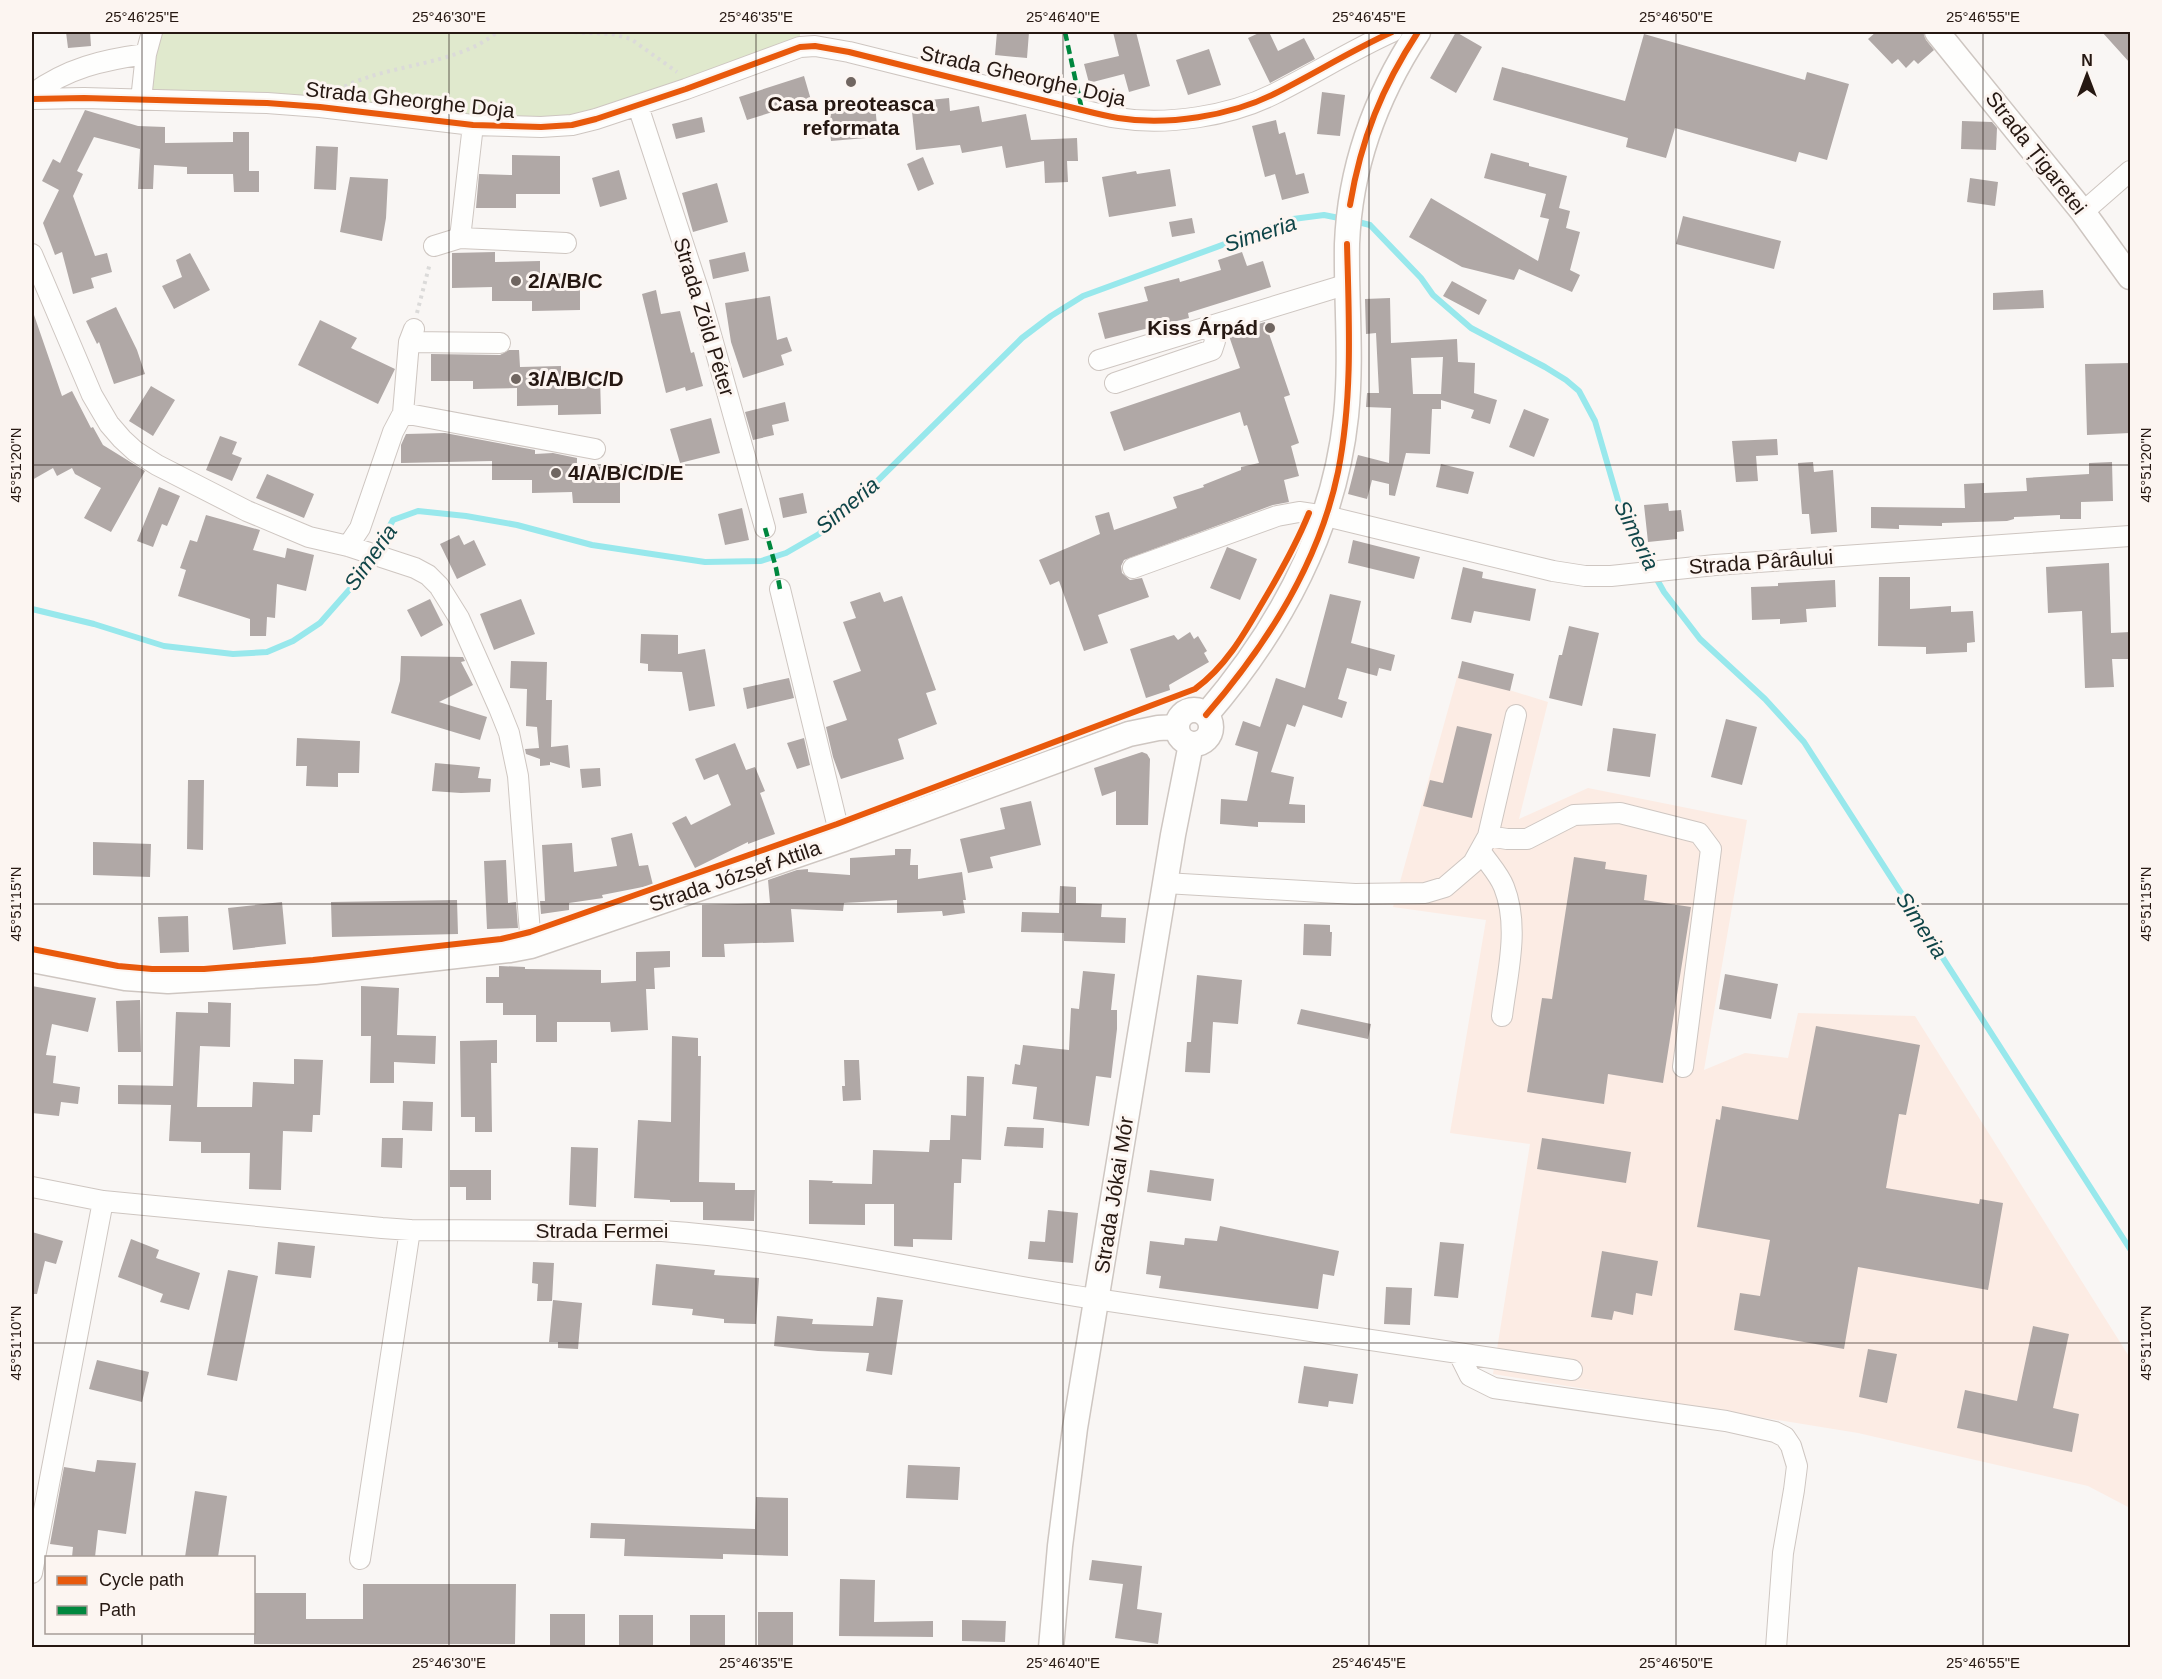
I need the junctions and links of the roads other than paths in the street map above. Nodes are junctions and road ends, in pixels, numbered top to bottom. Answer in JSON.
{"nodes":[{"id":1,"x":152,"y":32,"type":"edge"},
{"id":2,"x":1392,"y":32,"type":"edge"},
{"id":3,"x":1418,"y":32,"type":"edge"},
{"id":4,"x":1937,"y":32,"type":"edge"},
{"id":5,"x":800,"y":39,"type":"edge"},
{"id":6,"x":146,"y":54,"type":"junction"},
{"id":7,"x":32,"y":94,"type":"edge"},
{"id":8,"x":32,"y":99,"type":"edge"},
{"id":9,"x":141,"y":100,"type":"junction"},
{"id":10,"x":638,"y":106,"type":"junction"},
{"id":11,"x":472,"y":125,"type":"junction"},
{"id":12,"x":2130,"y":171,"type":"edge"},
{"id":13,"x":2083,"y":212,"type":"junction"},
{"id":14,"x":460,"y":238,"type":"junction"},
{"id":15,"x":566,"y":243,"type":"dead end"},
{"id":16,"x":434,"y":246,"type":"road end"},
{"id":17,"x":32,"y":254,"type":"edge"},
{"id":18,"x":2130,"y":277,"type":"edge"},
{"id":19,"x":1348,"y":284,"type":"junction"},
{"id":20,"x":1212,"y":326,"type":"junction"},
{"id":21,"x":500,"y":343,"type":"dead end"},
{"id":22,"x":1099,"y":360,"type":"dead end"},
{"id":23,"x":1115,"y":383,"type":"dead end"},
{"id":24,"x":403,"y":413,"type":"junction"},
{"id":25,"x":595,"y":449,"type":"dead end"},
{"id":26,"x":1326,"y":516,"type":"junction"},
{"id":27,"x":765,"y":528,"type":"dead end"},
{"id":28,"x":2130,"y":536,"type":"edge"},
{"id":29,"x":348,"y":546,"type":"junction"},
{"id":30,"x":1133,"y":568,"type":"dead end"},
{"id":31,"x":780,"y":589,"type":"dead end"},
{"id":32,"x":1516,"y":715,"type":"dead end"},
{"id":33,"x":1184,"y":736,"type":"junction"},
{"id":34,"x":841,"y":840,"type":"junction"},
{"id":35,"x":1484,"y":844,"type":"junction"},
{"id":36,"x":1165,"y":883,"type":"junction"},
{"id":37,"x":531,"y":946,"type":"junction"},
{"id":38,"x":32,"y":960,"type":"edge"},
{"id":39,"x":1502,"y":1016,"type":"dead end"},
{"id":40,"x":1683,"y":1066,"type":"dead end"},
{"id":41,"x":32,"y":1187,"type":"edge"},
{"id":42,"x":103,"y":1202,"type":"junction"},
{"id":43,"x":410,"y":1230,"type":"junction"},
{"id":44,"x":1096,"y":1299,"type":"junction"},
{"id":45,"x":1459,"y":1354,"type":"junction"},
{"id":46,"x":1572,"y":1370,"type":"dead end"},
{"id":47,"x":360,"y":1559,"type":"dead end"},
{"id":48,"x":32,"y":1573,"type":"edge"},
{"id":49,"x":1051,"y":1647,"type":"edge"},
{"id":50,"x":1776,"y":1647,"type":"edge"}],
"edges":[{"from":1,"to":6,"type":"street"},
{"from":2,"to":5,"type":"street","name":"Strada Gheorghe Doja"},
{"from":3,"to":19,"type":"main road"},
{"from":4,"to":13,"type":"main road","name":"Strada Țigaretei"},
{"from":5,"to":10,"type":"street","name":"Strada Gheorghe Doja"},
{"from":6,"to":7,"type":"street"},
{"from":6,"to":9,"type":"street"},
{"from":8,"to":9,"type":"street","name":"Strada Gheorghe Doja"},
{"from":9,"to":11,"type":"street","name":"Strada Gheorghe Doja"},
{"from":10,"to":11,"type":"street","name":"Strada Gheorghe Doja"},
{"from":10,"to":27,"type":"street","name":"Strada Zöld Péter"},
{"from":11,"to":14,"type":"street"},
{"from":12,"to":13,"type":"street"},
{"from":13,"to":18,"type":"main road","name":"Strada Țigaretei"},
{"from":14,"to":15,"type":"street"},
{"from":14,"to":16,"type":"street"},
{"from":17,"to":29,"type":"street"},
{"from":19,"to":20,"type":"street"},
{"from":19,"to":26,"type":"main road"},
{"from":20,"to":22,"type":"street"},
{"from":20,"to":23,"type":"street"},
{"from":21,"to":24,"type":"street"},
{"from":24,"to":25,"type":"street"},
{"from":24,"to":29,"type":"street"},
{"from":26,"to":28,"type":"street","name":"Strada Pârâului"},
{"from":26,"to":30,"type":"street","name":"Strada Pârâului"},
{"from":26,"to":33,"type":"main road"},
{"from":29,"to":37,"type":"street"},
{"from":31,"to":34,"type":"street"},
{"from":32,"to":35,"type":"street"},
{"from":33,"to":34,"type":"main road","name":"Strada József Attila"},
{"from":33,"to":36,"type":"main road","name":"Strada Jókai Mór"},
{"from":34,"to":37,"type":"main road","name":"Strada József Attila"},
{"from":35,"to":36,"type":"street"},
{"from":35,"to":39,"type":"street"},
{"from":35,"to":40,"type":"street"},
{"from":36,"to":44,"type":"main road","name":"Strada Jókai Mór"},
{"from":37,"to":38,"type":"main road","name":"Strada József Attila"},
{"from":41,"to":42,"type":"street","name":"Strada Fermei"},
{"from":42,"to":43,"type":"street","name":"Strada Fermei"},
{"from":42,"to":48,"type":"street"},
{"from":43,"to":44,"type":"street","name":"Strada Fermei"},
{"from":43,"to":47,"type":"street"},
{"from":44,"to":45,"type":"street","name":"Strada Fermei"},
{"from":44,"to":49,"type":"main road","name":"Strada Jókai Mór"},
{"from":45,"to":46,"type":"street","name":"Strada Fermei"},
{"from":45,"to":50,"type":"street"}]}
